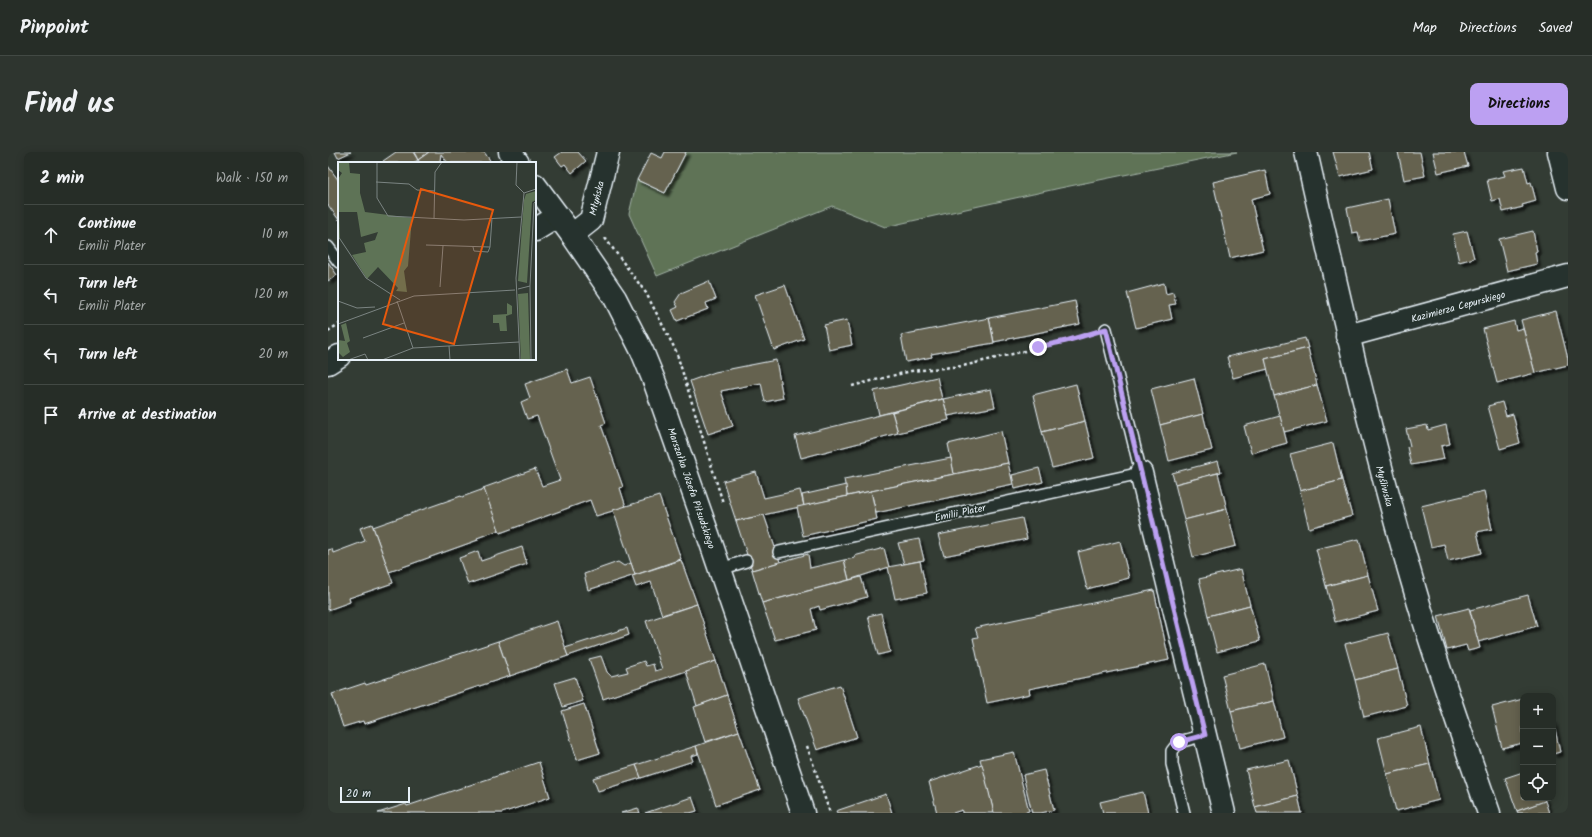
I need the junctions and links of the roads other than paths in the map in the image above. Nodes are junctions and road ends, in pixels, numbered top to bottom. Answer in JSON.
{"nodes":[{"id":1,"x":510,"y":152,"type":"edge"},
{"id":2,"x":608,"y":152,"type":"edge"},
{"id":3,"x":1306,"y":152,"type":"edge"},
{"id":4,"x":1559,"y":152,"type":"edge"},
{"id":5,"x":517,"y":162,"type":"edge"},
{"id":6,"x":536,"y":186,"type":"edge"},
{"id":7,"x":1568,"y":188,"type":"edge"},
{"id":8,"x":558,"y":216,"type":"junction"},
{"id":9,"x":536,"y":229,"type":"edge"},
{"id":10,"x":572,"y":236,"type":"junction"},
{"id":11,"x":328,"y":247,"type":"edge"},
{"id":12,"x":338,"y":261,"type":"edge"},
{"id":13,"x":1568,"y":276,"type":"edge"},
{"id":14,"x":1106,"y":329,"type":"road end"},
{"id":15,"x":1347,"y":336,"type":"junction"},
{"id":16,"x":338,"y":357,"type":"edge"},
{"id":17,"x":328,"y":363,"type":"edge"},
{"id":18,"x":1141,"y":472,"type":"junction"},
{"id":19,"x":780,"y":552,"type":"dead end"},
{"id":20,"x":746,"y":561,"type":"dead end"},
{"id":21,"x":721,"y":569,"type":"junction"},
{"id":22,"x":1205,"y":735,"type":"junction"},
{"id":23,"x":803,"y":813,"type":"edge"},
{"id":24,"x":1184,"y":813,"type":"edge"},
{"id":25,"x":1224,"y":813,"type":"edge"},
{"id":26,"x":1489,"y":813,"type":"edge"}],
"edges":[{"from":1,"to":5,"type":"street"},
{"from":2,"to":10,"type":"street","name":"Młyńska"},
{"from":3,"to":15,"type":"street","name":"Myśliwska"},
{"from":4,"to":7,"type":"street"},
{"from":6,"to":8,"type":"street","name":"Marszałka Józefa Piłsudskiego"},
{"from":8,"to":9,"type":"street"},
{"from":8,"to":10,"type":"street","name":"Marszałka Józefa Piłsudskiego"},
{"from":10,"to":21,"type":"street","name":"Marszałka Józefa Piłsudskiego"},
{"from":11,"to":12,"type":"lane"},
{"from":13,"to":15,"type":"street","name":"Kazimierza Cepurskiego"},
{"from":14,"to":18,"type":"lane"},
{"from":15,"to":26,"type":"street","name":"Myśliwska"},
{"from":16,"to":17,"type":"street"},
{"from":18,"to":19,"type":"lane","name":"Emilii Plater"},
{"from":18,"to":22,"type":"street"},
{"from":20,"to":21,"type":"lane"},
{"from":21,"to":23,"type":"street","name":"Marszałka Józefa Piłsudskiego"},
{"from":22,"to":24,"type":"lane"},
{"from":22,"to":25,"type":"street"}]}
